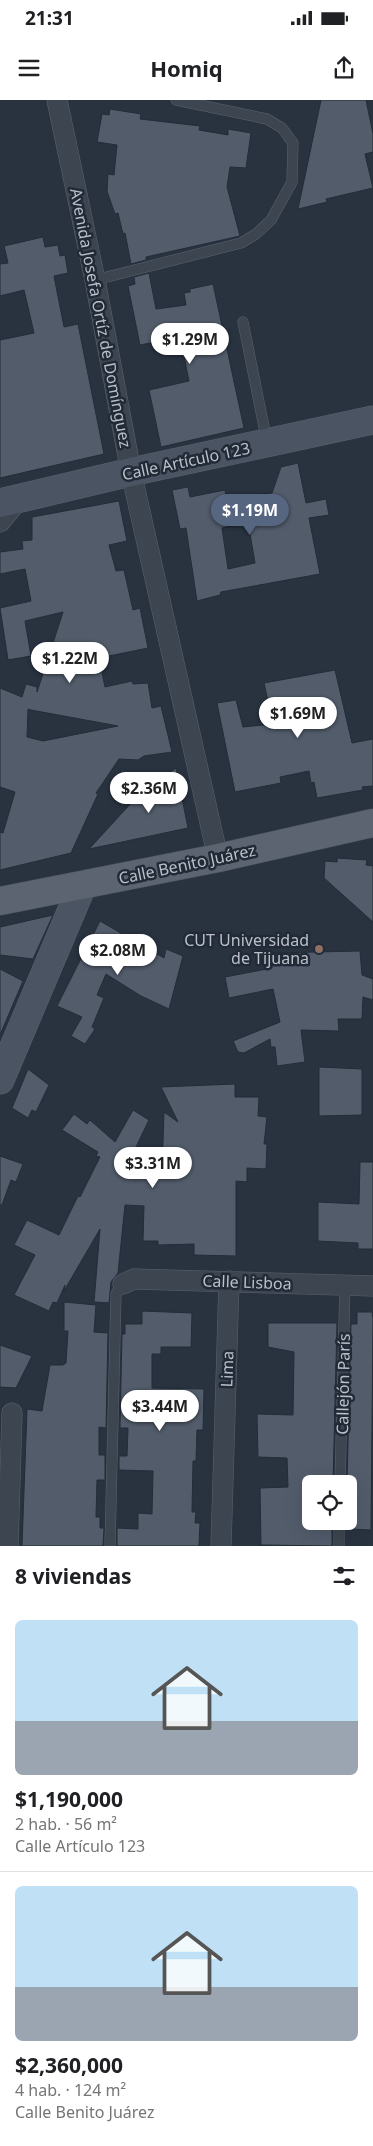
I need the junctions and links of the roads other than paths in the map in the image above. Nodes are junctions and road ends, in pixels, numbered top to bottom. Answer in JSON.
{"nodes":[{"id":1,"x":57,"y":100,"type":"edge"},
{"id":2,"x":176,"y":100,"type":"edge"},
{"id":3,"x":95,"y":280,"type":"junction"},
{"id":4,"x":243,"y":322,"type":"dead end"},
{"id":5,"x":373,"y":420,"type":"edge"},
{"id":6,"x":267,"y":443,"type":"junction"},
{"id":7,"x":131,"y":472,"type":"junction"},
{"id":8,"x":9,"y":502,"type":"edge"},
{"id":9,"x":0,"y":522,"type":"edge"},
{"id":10,"x":373,"y":822,"type":"edge"},
{"id":11,"x":218,"y":858,"type":"junction"},
{"id":12,"x":82,"y":886,"type":"junction"},
{"id":13,"x":0,"y":901,"type":"edge"},
{"id":14,"x":0,"y":1080,"type":"edge"},
{"id":15,"x":229,"y":1281,"type":"junction"},
{"id":16,"x":123,"y":1284,"type":"joint"},
{"id":17,"x":345,"y":1285,"type":"junction"},
{"id":18,"x":373,"y":1286,"type":"edge"},
{"id":19,"x":12,"y":1413,"type":"dead end"},
{"id":20,"x":340,"y":1475,"type":"edge"},
{"id":21,"x":339,"y":1530,"type":"edge"},
{"id":22,"x":8,"y":1546,"type":"edge"},
{"id":23,"x":110,"y":1546,"type":"edge"},
{"id":24,"x":221,"y":1546,"type":"edge"},
{"id":25,"x":339,"y":1546,"type":"edge"}],
"edges":[{"from":1,"to":3,"type":"street","name":"Avenida Josefa Ortíz de Domínguez"},
{"from":2,"to":3,"type":"lane"},
{"from":3,"to":7,"type":"street","name":"Avenida Josefa Ortíz de Domínguez"},
{"from":4,"to":6,"type":"lane"},
{"from":5,"to":6,"type":"street","name":"Calle Artículo 123"},
{"from":6,"to":7,"type":"street","name":"Calle Artículo 123"},
{"from":7,"to":8,"type":"street","name":"Calle Artículo 123"},
{"from":7,"to":11,"type":"street","name":"Avenida Josefa Ortíz de Domínguez"},
{"from":8,"to":9,"type":"street"},
{"from":10,"to":11,"type":"main road","name":"Calle Benito Juárez"},
{"from":11,"to":12,"type":"main road","name":"Calle Benito Juárez"},
{"from":12,"to":13,"type":"main road","name":"Calle Benito Juárez"},
{"from":12,"to":14,"type":"street"},
{"from":15,"to":16,"type":"street","name":"Calle Lisboa"},
{"from":15,"to":17,"type":"street","name":"Calle Lisboa"},
{"from":15,"to":24,"type":"street","name":"Lima"},
{"from":16,"to":23,"type":"lane"},
{"from":17,"to":18,"type":"street","name":"Calle Lisboa"},
{"from":17,"to":20,"type":"lane","name":"Callejón París"},
{"from":19,"to":22,"type":"street"},
{"from":21,"to":25,"type":"lane"}]}
